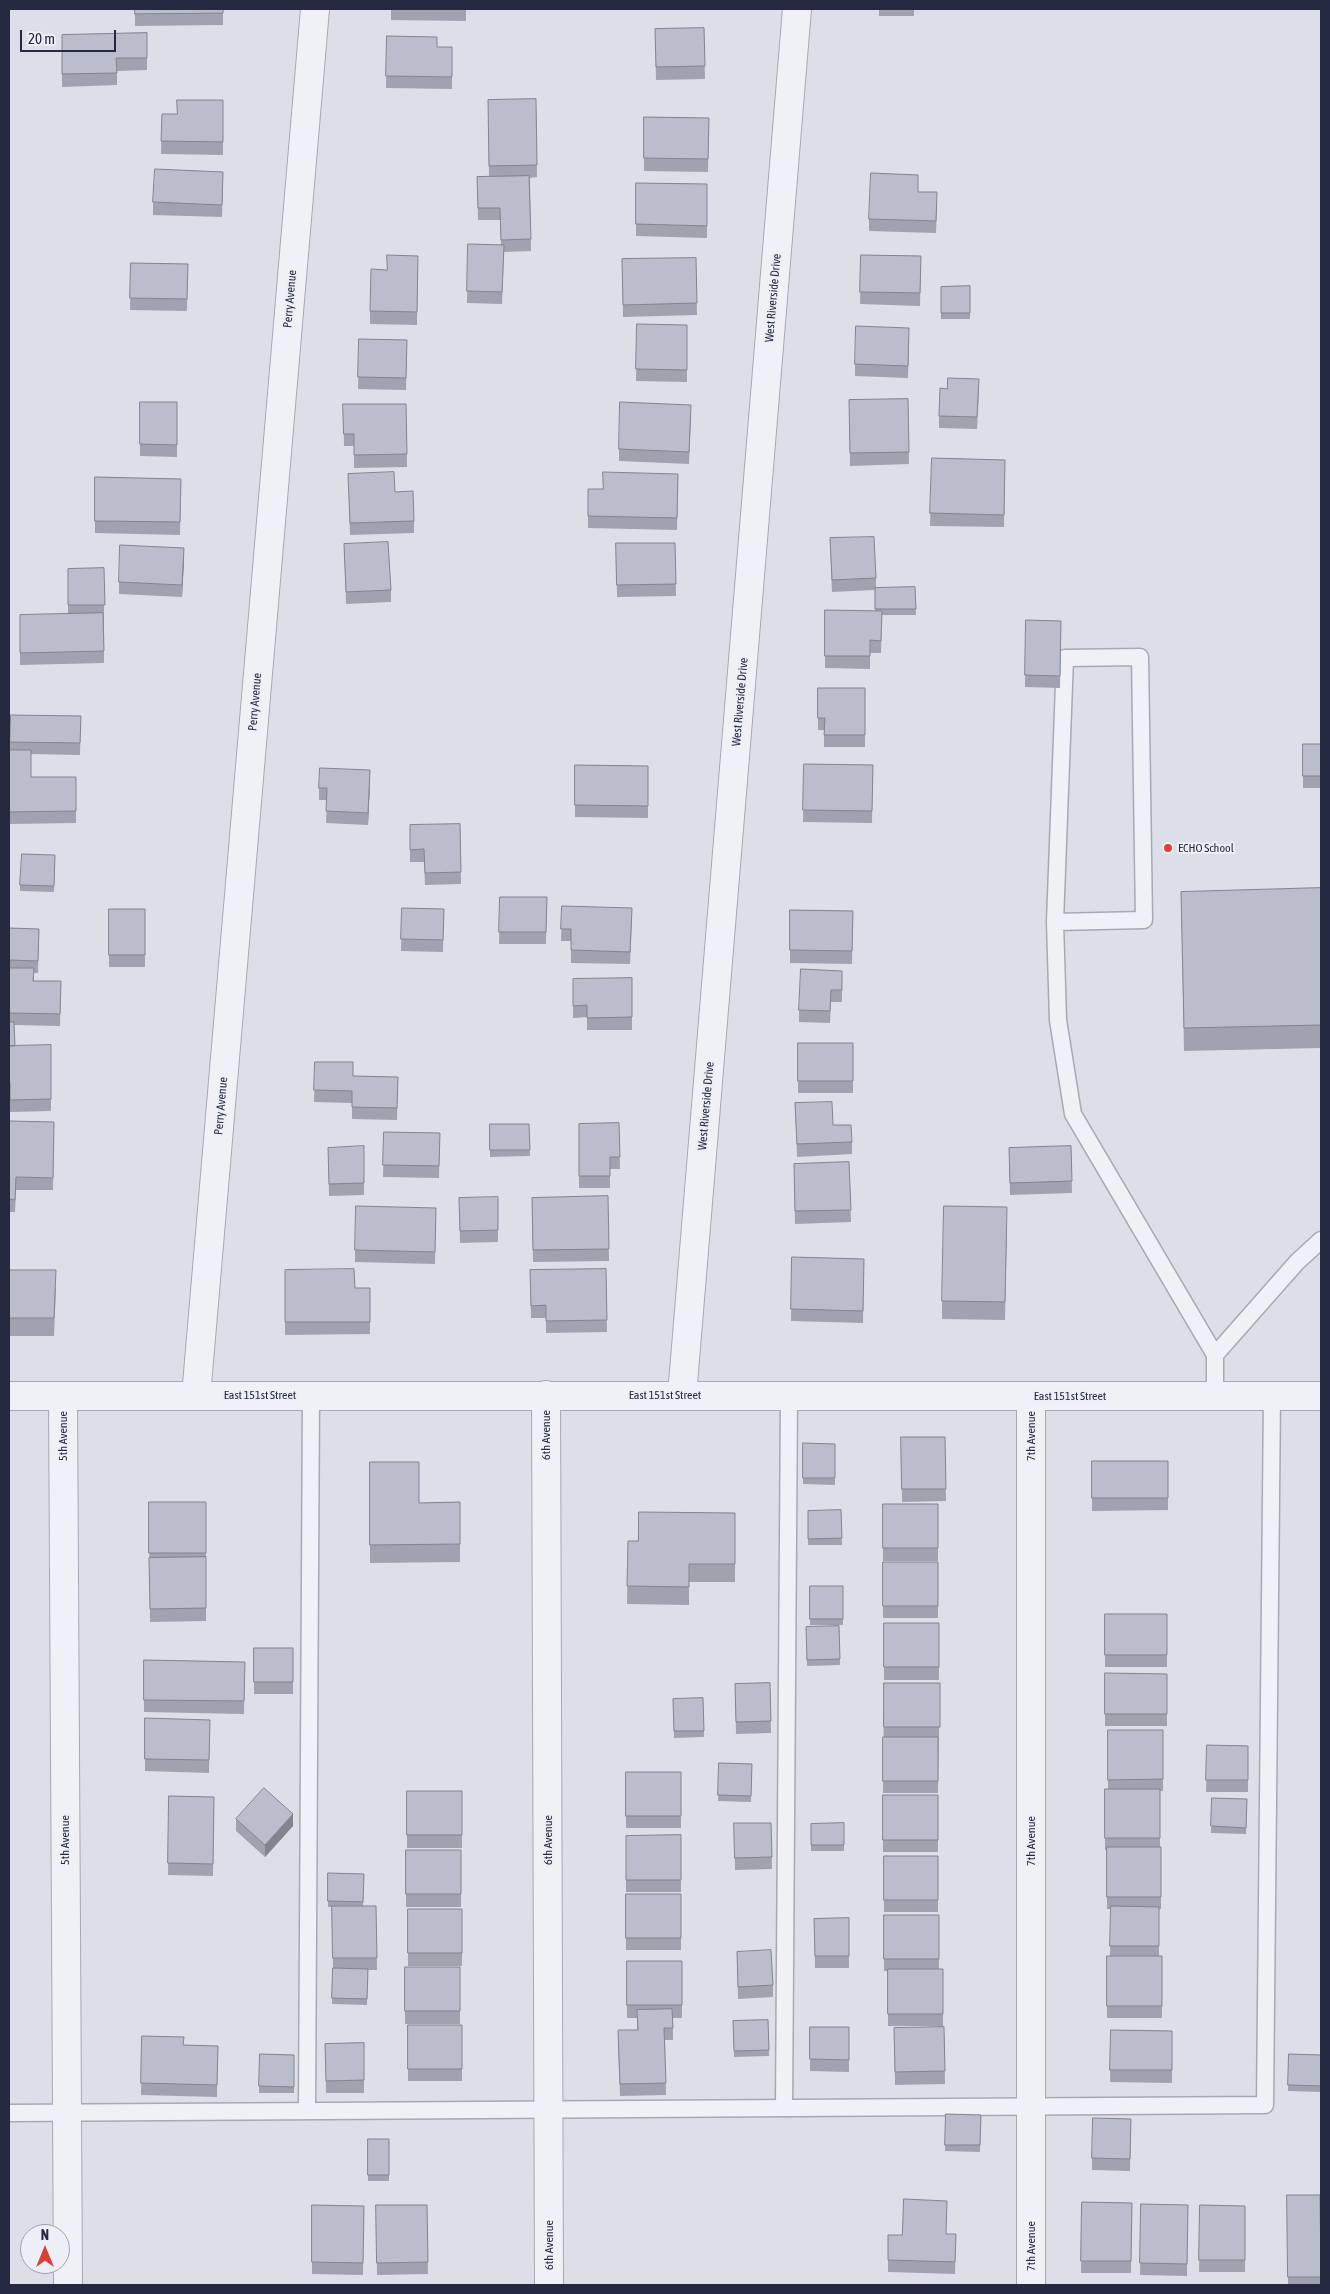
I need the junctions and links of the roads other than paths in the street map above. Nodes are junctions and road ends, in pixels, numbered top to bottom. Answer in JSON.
{"nodes":[{"id":1,"x":315,"y":9,"type":"edge"},
{"id":2,"x":797,"y":9,"type":"edge"},
{"id":3,"x":1055,"y":922,"type":"junction"},
{"id":4,"x":1321,"y":1240,"type":"edge"},
{"id":5,"x":1215,"y":1355,"type":"junction"},
{"id":6,"x":311,"y":1395,"type":"junction"},
{"id":7,"x":546,"y":1395,"type":"junction"},
{"id":8,"x":682,"y":1395,"type":"junction"},
{"id":9,"x":9,"y":1396,"type":"edge"},
{"id":10,"x":63,"y":1396,"type":"junction"},
{"id":11,"x":196,"y":1396,"type":"junction"},
{"id":12,"x":789,"y":1396,"type":"junction"},
{"id":13,"x":1031,"y":1396,"type":"junction"},
{"id":14,"x":1215,"y":1396,"type":"junction"},
{"id":15,"x":1272,"y":1396,"type":"junction"},
{"id":16,"x":1321,"y":1396,"type":"edge"},
{"id":17,"x":1031,"y":2106,"type":"junction"},
{"id":18,"x":784,"y":2108,"type":"junction"},
{"id":19,"x":549,"y":2109,"type":"junction"},
{"id":20,"x":307,"y":2111,"type":"junction"},
{"id":21,"x":67,"y":2112,"type":"junction"},
{"id":22,"x":9,"y":2113,"type":"edge"},
{"id":23,"x":68,"y":2285,"type":"edge"},
{"id":24,"x":550,"y":2285,"type":"edge"},
{"id":25,"x":1031,"y":2285,"type":"edge"}],
"edges":[{"from":1,"to":11,"type":"street","name":"Perry Avenue"},
{"from":2,"to":8,"type":"street","name":"West Riverside Drive"},
{"from":3,"to":3,"type":"lane"},
{"from":3,"to":5,"type":"lane"},
{"from":4,"to":5,"type":"lane"},
{"from":5,"to":14,"type":"lane"},
{"from":6,"to":7,"type":"street","name":"East 151st Street"},
{"from":6,"to":11,"type":"street","name":"East 151st Street"},
{"from":6,"to":20,"type":"lane"},
{"from":7,"to":8,"type":"street","name":"East 151st Street"},
{"from":7,"to":19,"type":"street","name":"6th Avenue"},
{"from":8,"to":12,"type":"street","name":"East 151st Street"},
{"from":9,"to":10,"type":"street","name":"East 151st Street"},
{"from":10,"to":11,"type":"street","name":"East 151st Street"},
{"from":10,"to":21,"type":"street","name":"5th Avenue"},
{"from":12,"to":13,"type":"street","name":"East 151st Street"},
{"from":12,"to":18,"type":"lane"},
{"from":13,"to":14,"type":"street","name":"East 151st Street"},
{"from":13,"to":17,"type":"street","name":"7th Avenue"},
{"from":14,"to":15,"type":"street","name":"East 151st Street"},
{"from":15,"to":16,"type":"street","name":"East 151st Street"},
{"from":15,"to":17,"type":"lane"},
{"from":17,"to":18,"type":"lane"},
{"from":17,"to":25,"type":"street","name":"7th Avenue"},
{"from":18,"to":19,"type":"lane"},
{"from":19,"to":20,"type":"lane"},
{"from":19,"to":24,"type":"street","name":"6th Avenue"},
{"from":20,"to":21,"type":"lane"},
{"from":21,"to":22,"type":"lane"},
{"from":21,"to":23,"type":"street","name":"5th Avenue"}]}
